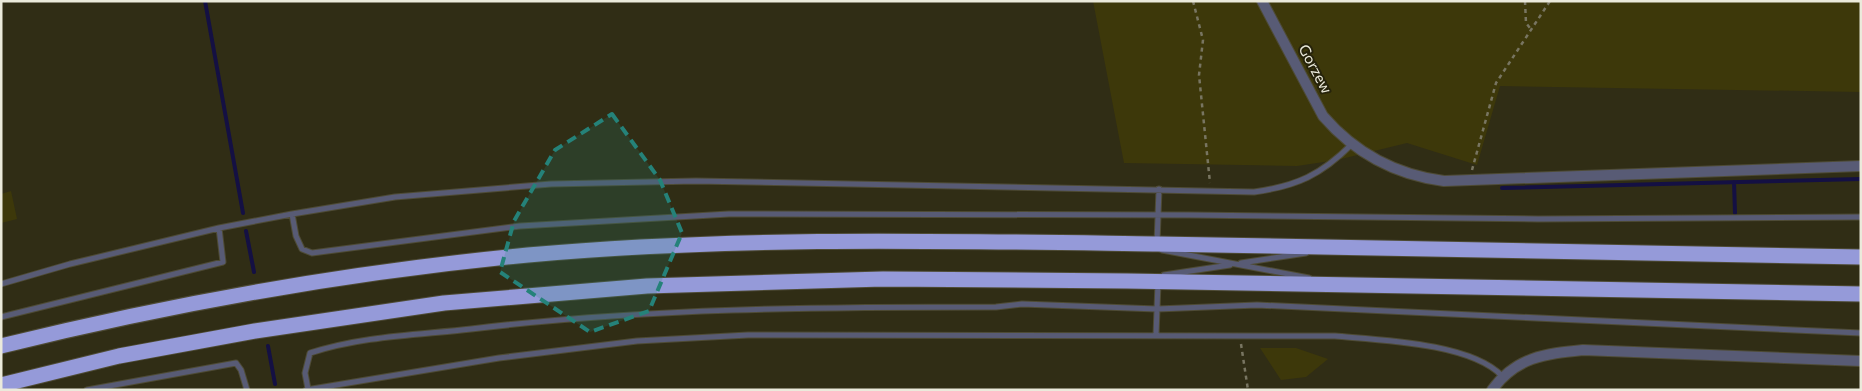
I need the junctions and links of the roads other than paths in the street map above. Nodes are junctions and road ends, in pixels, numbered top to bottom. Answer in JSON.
{"nodes":[{"id":1,"x":1262,"y":1,"type":"edge"},
{"id":2,"x":1352,"y":144,"type":"junction"},
{"id":3,"x":1861,"y":166,"type":"edge"},
{"id":4,"x":1159,"y":189,"type":"junction"},
{"id":5,"x":292,"y":214,"type":"junction"},
{"id":6,"x":1158,"y":217,"type":"junction"},
{"id":7,"x":1861,"y":217,"type":"edge"},
{"id":8,"x":219,"y":228,"type":"junction"},
{"id":9,"x":1125,"y":244,"type":"junction"},
{"id":10,"x":1157,"y":244,"type":"junction"},
{"id":11,"x":1344,"y":247,"type":"junction"},
{"id":12,"x":1861,"y":257,"type":"edge"},
{"id":13,"x":1235,"y":264,"type":"junction"},
{"id":14,"x":1126,"y":281,"type":"junction"},
{"id":15,"x":1158,"y":281,"type":"junction"},
{"id":16,"x":1,"y":284,"type":"edge"},
{"id":17,"x":1345,"y":284,"type":"junction"},
{"id":18,"x":1861,"y":294,"type":"edge"},
{"id":19,"x":1157,"y":309,"type":"junction"},
{"id":20,"x":1,"y":317,"type":"edge"},
{"id":21,"x":1861,"y":333,"type":"edge"},
{"id":22,"x":1156,"y":335,"type":"junction"},
{"id":23,"x":1,"y":346,"type":"edge"},
{"id":24,"x":1861,"y":361,"type":"edge"},
{"id":25,"x":1502,"y":376,"type":"junction"},
{"id":26,"x":1,"y":385,"type":"edge"},
{"id":27,"x":87,"y":390,"type":"edge"},
{"id":28,"x":246,"y":390,"type":"edge"},
{"id":29,"x":307,"y":390,"type":"edge"},
{"id":30,"x":1492,"y":390,"type":"edge"}],
"edges":[{"from":1,"to":2,"type":"street","name":"Gorzew"},
{"from":2,"to":3,"type":"street","name":"Gorzew"},
{"from":2,"to":4,"type":"lane"},
{"from":4,"to":5,"type":"lane"},
{"from":4,"to":6,"type":"lane"},
{"from":5,"to":6,"type":"lane"},
{"from":5,"to":8,"type":"lane"},
{"from":6,"to":7,"type":"lane"},
{"from":6,"to":10,"type":"lane"},
{"from":8,"to":16,"type":"lane"},
{"from":8,"to":20,"type":"lane"},
{"from":9,"to":10,"type":"highway"},
{"from":9,"to":13,"type":"lane"},
{"from":9,"to":23,"type":"highway"},
{"from":10,"to":11,"type":"highway"},
{"from":11,"to":12,"type":"highway"},
{"from":11,"to":13,"type":"lane"},
{"from":13,"to":14,"type":"lane"},
{"from":13,"to":17,"type":"lane"},
{"from":14,"to":15,"type":"highway"},
{"from":14,"to":26,"type":"highway"},
{"from":15,"to":17,"type":"highway"},
{"from":15,"to":19,"type":"lane"},
{"from":17,"to":18,"type":"highway"},
{"from":19,"to":21,"type":"lane"},
{"from":19,"to":22,"type":"lane"},
{"from":19,"to":29,"type":"lane"},
{"from":22,"to":25,"type":"lane"},
{"from":22,"to":29,"type":"lane"},
{"from":24,"to":25,"type":"street"},
{"from":25,"to":30,"type":"street"},
{"from":27,"to":28,"type":"lane"}]}
